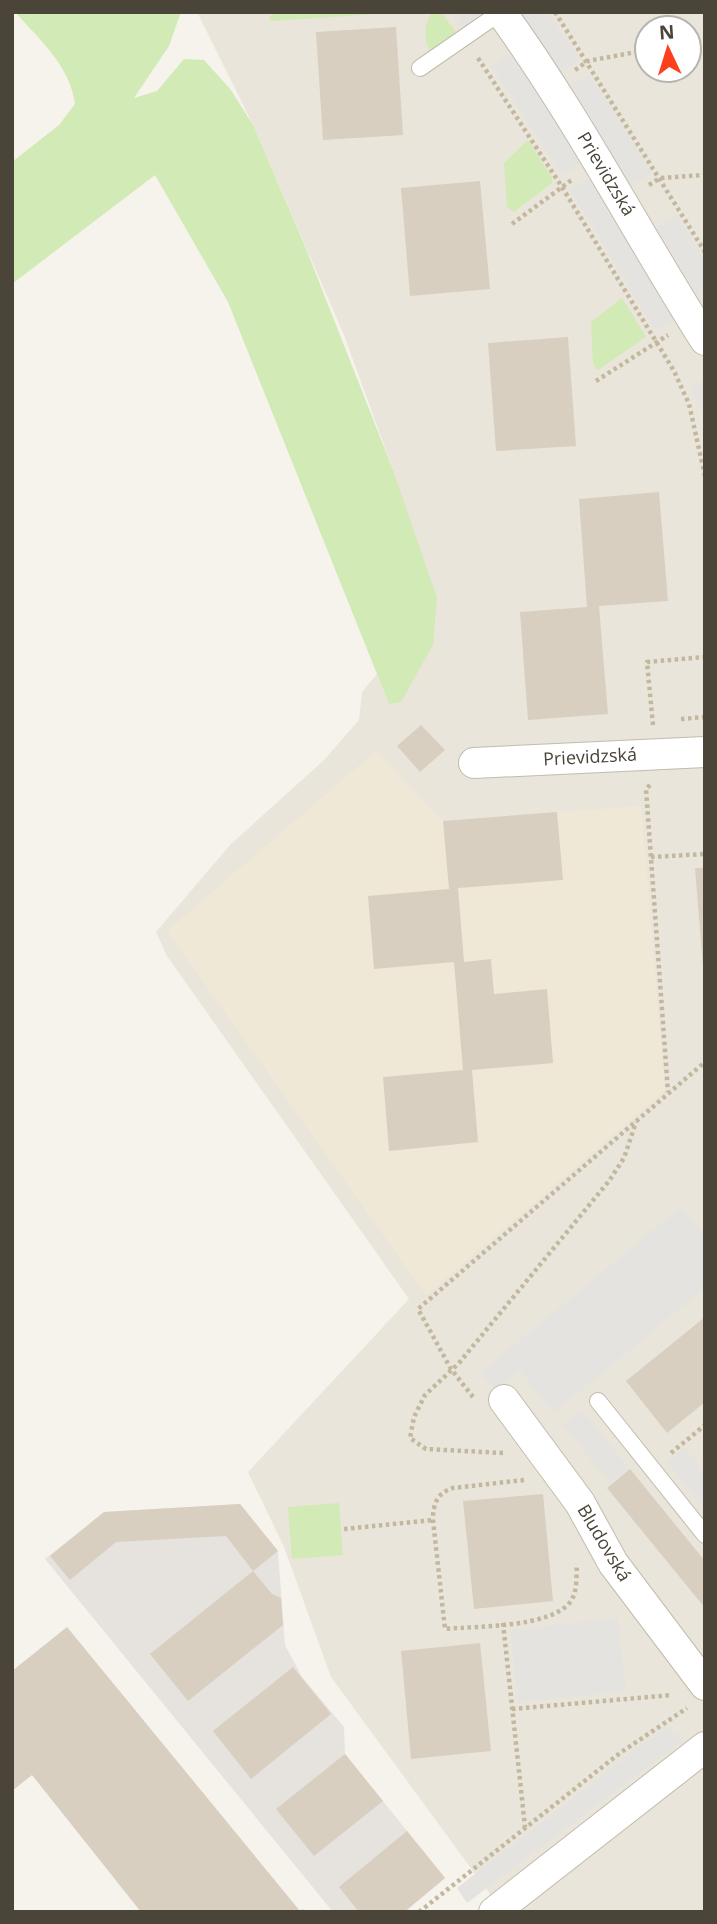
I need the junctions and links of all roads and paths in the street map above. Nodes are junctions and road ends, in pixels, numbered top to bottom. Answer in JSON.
{"nodes":[{"id":1,"x":501,"y":12,"type":"edge"},
{"id":2,"x":555,"y":12,"type":"edge"},
{"id":3,"x":463,"y":37,"type":"junction"},
{"id":4,"x":633,"y":53,"type":"edge"},
{"id":5,"x":588,"y":61,"type":"junction"},
{"id":6,"x":420,"y":68,"type":"dead end"},
{"id":7,"x":552,"y":86,"type":"junction"},
{"id":8,"x":599,"y":160,"type":"junction"},
{"id":9,"x":705,"y":175,"type":"edge"},
{"id":10,"x":660,"y":178,"type":"junction"},
{"id":11,"x":562,"y":187,"type":"junction"},
{"id":12,"x":623,"y":202,"type":"junction"},
{"id":13,"x":512,"y":224,"type":"dead end"},
{"id":14,"x":705,"y":251,"type":"edge"},
{"id":15,"x":698,"y":330,"type":"edge"},
{"id":16,"x":656,"y":343,"type":"junction"},
{"id":17,"x":596,"y":381,"type":"dead end"},
{"id":18,"x":705,"y":476,"type":"edge"},
{"id":19,"x":705,"y":657,"type":"edge"},
{"id":20,"x":705,"y":752,"type":"edge"},
{"id":21,"x":656,"y":754,"type":"junction"},
{"id":22,"x":474,"y":763,"type":"dead end"},
{"id":23,"x":705,"y":853,"type":"edge"},
{"id":24,"x":651,"y":857,"type":"junction"},
{"id":25,"x":705,"y":1062,"type":"edge"},
{"id":26,"x":668,"y":1093,"type":"junction"},
{"id":27,"x":636,"y":1121,"type":"junction"},
{"id":28,"x":451,"y":1369,"type":"junction"},
{"id":29,"x":598,"y":1401,"type":"dead end"},
{"id":30,"x":491,"y":1402,"type":"joint"},
{"id":31,"x":705,"y":1425,"type":"edge"},
{"id":32,"x":507,"y":1454,"type":"dead end"},
{"id":33,"x":652,"y":1469,"type":"junction"},
{"id":34,"x":527,"y":1480,"type":"dead end"},
{"id":35,"x":433,"y":1520,"type":"junction"},
{"id":36,"x":344,"y":1529,"type":"dead end"},
{"id":37,"x":705,"y":1535,"type":"edge"},
{"id":38,"x":577,"y":1551,"type":"dead end"},
{"id":39,"x":503,"y":1623,"type":"junction"},
{"id":40,"x":699,"y":1694,"type":"edge"},
{"id":41,"x":675,"y":1695,"type":"dead end"},
{"id":42,"x":512,"y":1709,"type":"junction"},
{"id":43,"x":705,"y":1747,"type":"edge"},
{"id":44,"x":525,"y":1828,"type":"junction"},
{"id":45,"x":419,"y":1912,"type":"edge"},
{"id":46,"x":494,"y":1912,"type":"edge"}],
"edges":[{"from":1,"to":3,"type":"lane"},
{"from":1,"to":7,"type":"street","name":"Prievidzská"},
{"from":2,"to":5,"type":"path"},
{"from":3,"to":6,"type":"lane"},
{"from":3,"to":11,"type":"path"},
{"from":4,"to":5,"type":"path"},
{"from":5,"to":7,"type":"path"},
{"from":5,"to":10,"type":"path"},
{"from":7,"to":8,"type":"street","name":"Prievidzská"},
{"from":8,"to":11,"type":"path"},
{"from":8,"to":12,"type":"street","name":"Prievidzská"},
{"from":9,"to":10,"type":"path"},
{"from":10,"to":12,"type":"path"},
{"from":10,"to":14,"type":"path"},
{"from":11,"to":13,"type":"path"},
{"from":11,"to":16,"type":"path"},
{"from":12,"to":15,"type":"street","name":"Prievidzská"},
{"from":15,"to":16,"type":"path"},
{"from":16,"to":17,"type":"path"},
{"from":16,"to":18,"type":"path"},
{"from":19,"to":21,"type":"path"},
{"from":20,"to":21,"type":"street","name":"Prievidzská"},
{"from":21,"to":22,"type":"street","name":"Prievidzská"},
{"from":21,"to":24,"type":"path"},
{"from":23,"to":24,"type":"path"},
{"from":24,"to":26,"type":"path"},
{"from":25,"to":26,"type":"path"},
{"from":26,"to":27,"type":"path"},
{"from":27,"to":28,"type":"path"},
{"from":27,"to":28,"type":"path"},
{"from":28,"to":30,"type":"path"},
{"from":28,"to":32,"type":"path"},
{"from":29,"to":33,"type":"lane"},
{"from":30,"to":40,"type":"street","name":"Bludovská"},
{"from":31,"to":33,"type":"path"},
{"from":33,"to":37,"type":"lane"},
{"from":34,"to":35,"type":"path"},
{"from":35,"to":36,"type":"path"},
{"from":35,"to":39,"type":"path"},
{"from":38,"to":39,"type":"path"},
{"from":39,"to":42,"type":"path"},
{"from":40,"to":44,"type":"path"},
{"from":41,"to":42,"type":"path"},
{"from":42,"to":44,"type":"path"},
{"from":43,"to":46,"type":"street"},
{"from":44,"to":45,"type":"path"}]}
